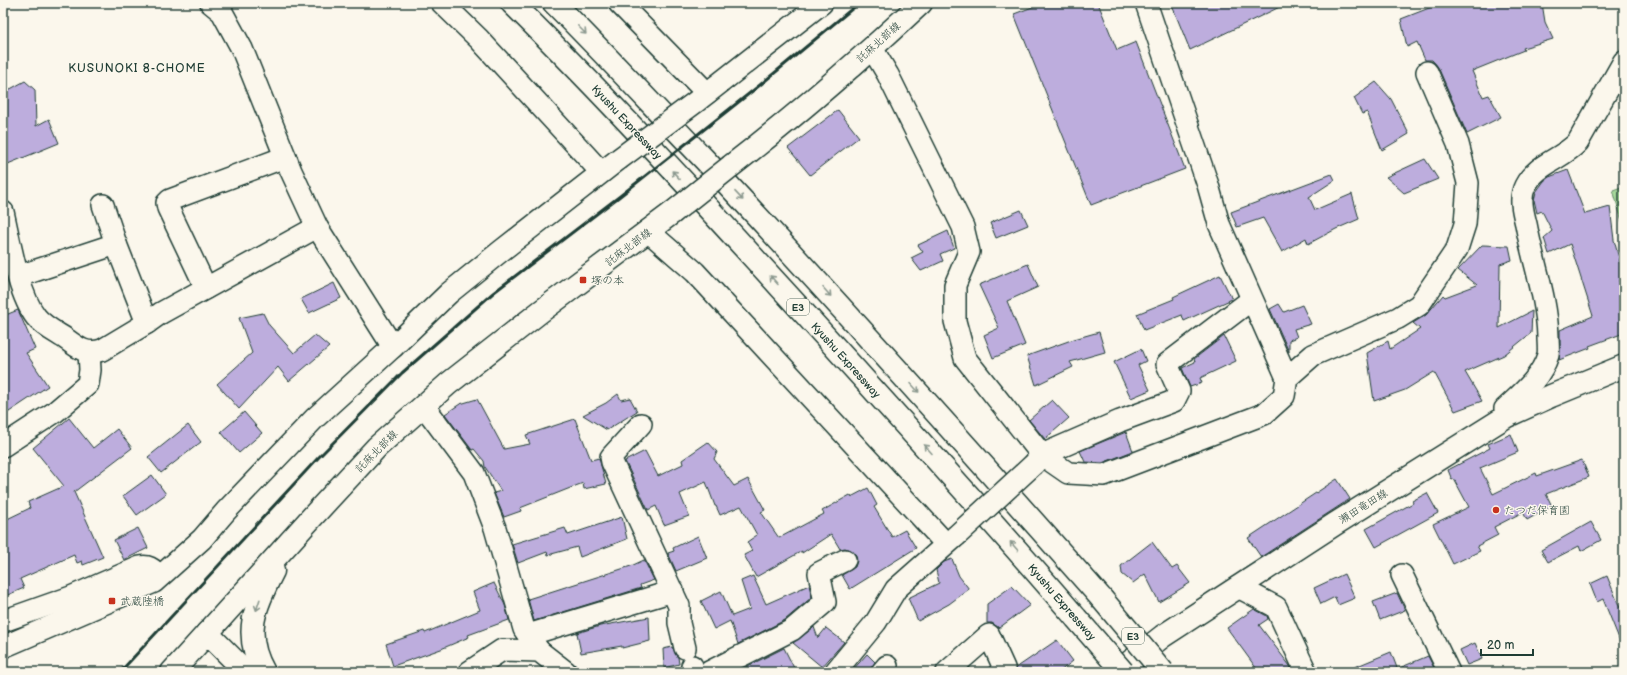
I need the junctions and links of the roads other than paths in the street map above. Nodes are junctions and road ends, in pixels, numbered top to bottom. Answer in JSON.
{"nodes":[{"id":1,"x":212,"y":3,"type":"edge"},
{"id":2,"x":442,"y":3,"type":"edge"},
{"id":3,"x":512,"y":3,"type":"edge"},
{"id":4,"x":554,"y":3,"type":"edge"},
{"id":5,"x":619,"y":3,"type":"edge"},
{"id":6,"x":822,"y":3,"type":"edge"},
{"id":7,"x":921,"y":3,"type":"edge"},
{"id":8,"x":1146,"y":3,"type":"edge"},
{"id":9,"x":872,"y":48,"type":"junction"},
{"id":10,"x":1624,"y":60,"type":"edge"},
{"id":11,"x":1426,"y":72,"type":"dead end"},
{"id":12,"x":702,"y":97,"type":"junction"},
{"id":13,"x":285,"y":157,"type":"junction"},
{"id":14,"x":601,"y":172,"type":"junction"},
{"id":15,"x":103,"y":205,"type":"dead end"},
{"id":16,"x":3,"y":216,"type":"edge"},
{"id":17,"x":317,"y":227,"type":"junction"},
{"id":18,"x":648,"y":232,"type":"junction"},
{"id":19,"x":116,"y":244,"type":"junction"},
{"id":20,"x":12,"y":269,"type":"edge"},
{"id":21,"x":206,"y":288,"type":"junction"},
{"id":22,"x":1251,"y":300,"type":"junction"},
{"id":23,"x":147,"y":323,"type":"junction"},
{"id":24,"x":393,"y":347,"type":"junction"},
{"id":25,"x":89,"y":352,"type":"junction"},
{"id":26,"x":1624,"y":366,"type":"edge"},
{"id":27,"x":1287,"y":378,"type":"junction"},
{"id":28,"x":424,"y":406,"type":"junction"},
{"id":29,"x":1508,"y":416,"type":"junction"},
{"id":30,"x":641,"y":424,"type":"dead end"},
{"id":31,"x":3,"y":446,"type":"edge"},
{"id":32,"x":1038,"y":460,"type":"junction"},
{"id":33,"x":951,"y":540,"type":"junction"},
{"id":34,"x":287,"y":545,"type":"junction"},
{"id":35,"x":845,"y":560,"type":"dead end"},
{"id":36,"x":1402,"y":575,"type":"dead end"},
{"id":37,"x":157,"y":579,"type":"junction"},
{"id":38,"x":1238,"y":587,"type":"junction"},
{"id":39,"x":673,"y":591,"type":"junction"},
{"id":40,"x":3,"y":621,"type":"edge"},
{"id":41,"x":207,"y":633,"type":"junction"},
{"id":42,"x":534,"y":643,"type":"junction"},
{"id":43,"x":3,"y":647,"type":"edge"},
{"id":44,"x":695,"y":664,"type":"edge"},
{"id":45,"x":172,"y":672,"type":"edge"},
{"id":46,"x":246,"y":672,"type":"edge"},
{"id":47,"x":264,"y":672,"type":"edge"},
{"id":48,"x":469,"y":672,"type":"edge"},
{"id":49,"x":566,"y":672,"type":"edge"},
{"id":50,"x":835,"y":672,"type":"edge"},
{"id":51,"x":947,"y":672,"type":"edge"},
{"id":52,"x":1000,"y":672,"type":"edge"},
{"id":53,"x":1117,"y":672,"type":"edge"},
{"id":54,"x":1123,"y":672,"type":"edge"},
{"id":55,"x":1164,"y":672,"type":"edge"},
{"id":56,"x":1306,"y":672,"type":"edge"},
{"id":57,"x":1449,"y":672,"type":"edge"}],
"edges":[{"from":1,"to":13,"type":"street"},
{"from":2,"to":14,"type":"street"},
{"from":54,"to":3,"type":"main road","name":"Kyushu Expressway","number":"E3","one_way":true,"bridge":true},
{"from":4,"to":55,"type":"main road","number":"E3","one_way":true,"bridge":true},
{"from":5,"to":12,"type":"street"},
{"from":6,"to":12,"type":"street"},
{"from":7,"to":9,"type":"main road","name":"託麻北部線"},
{"from":8,"to":22,"type":"street"},
{"from":9,"to":18,"type":"main road","name":"託麻北部線","bridge":true},
{"from":9,"to":32,"type":"street"},
{"from":10,"to":29,"type":"street"},
{"from":11,"to":27,"type":"street"},
{"from":12,"to":14,"type":"street","bridge":true},
{"from":13,"to":17,"type":"street"},
{"from":13,"to":21,"type":"street"},
{"from":14,"to":24,"type":"street"},
{"from":15,"to":19,"type":"street"},
{"from":16,"to":20,"type":"street"},
{"from":17,"to":21,"type":"street"},
{"from":17,"to":24,"type":"street"},
{"from":18,"to":28,"type":"main road","name":"託麻北部線"},
{"from":18,"to":33,"type":"street"},
{"from":19,"to":20,"type":"street"},
{"from":19,"to":23,"type":"street"},
{"from":20,"to":25,"type":"street"},
{"from":21,"to":23,"type":"street"},
{"from":22,"to":27,"type":"street"},
{"from":22,"to":32,"type":"street"},
{"from":23,"to":25,"type":"street"},
{"from":24,"to":37,"type":"street"},
{"from":25,"to":31,"type":"street"},
{"from":26,"to":29,"type":"main road","name":"瀬田竜田線"},
{"from":27,"to":32,"type":"street"},
{"from":28,"to":34,"type":"main road","name":"託麻北部線"},
{"from":28,"to":42,"type":"street"},
{"from":29,"to":38,"type":"main road","name":"瀬田竜田線"},
{"from":30,"to":39,"type":"street"},
{"from":32,"to":33,"type":"street","bridge":true},
{"from":33,"to":50,"type":"street"},
{"from":34,"to":41,"type":"main road","name":"託麻北部線"},
{"from":34,"to":47,"type":"main road","name":"託麻北部線","one_way":true},
{"from":35,"to":44,"type":"street"},
{"from":36,"to":57,"type":"street"},
{"from":37,"to":40,"type":"street"},
{"from":37,"to":43,"type":"street"},
{"from":38,"to":53,"type":"main road","name":"瀬田竜田線"},
{"from":38,"to":56,"type":"street"},
{"from":39,"to":42,"type":"street"},
{"from":39,"to":44,"type":"street"},
{"from":41,"to":45,"type":"main road","name":"託麻北部線"},
{"from":41,"to":46,"type":"main road"},
{"from":42,"to":48,"type":"street"},
{"from":42,"to":49,"type":"street"},
{"from":51,"to":52,"type":"street"}]}
